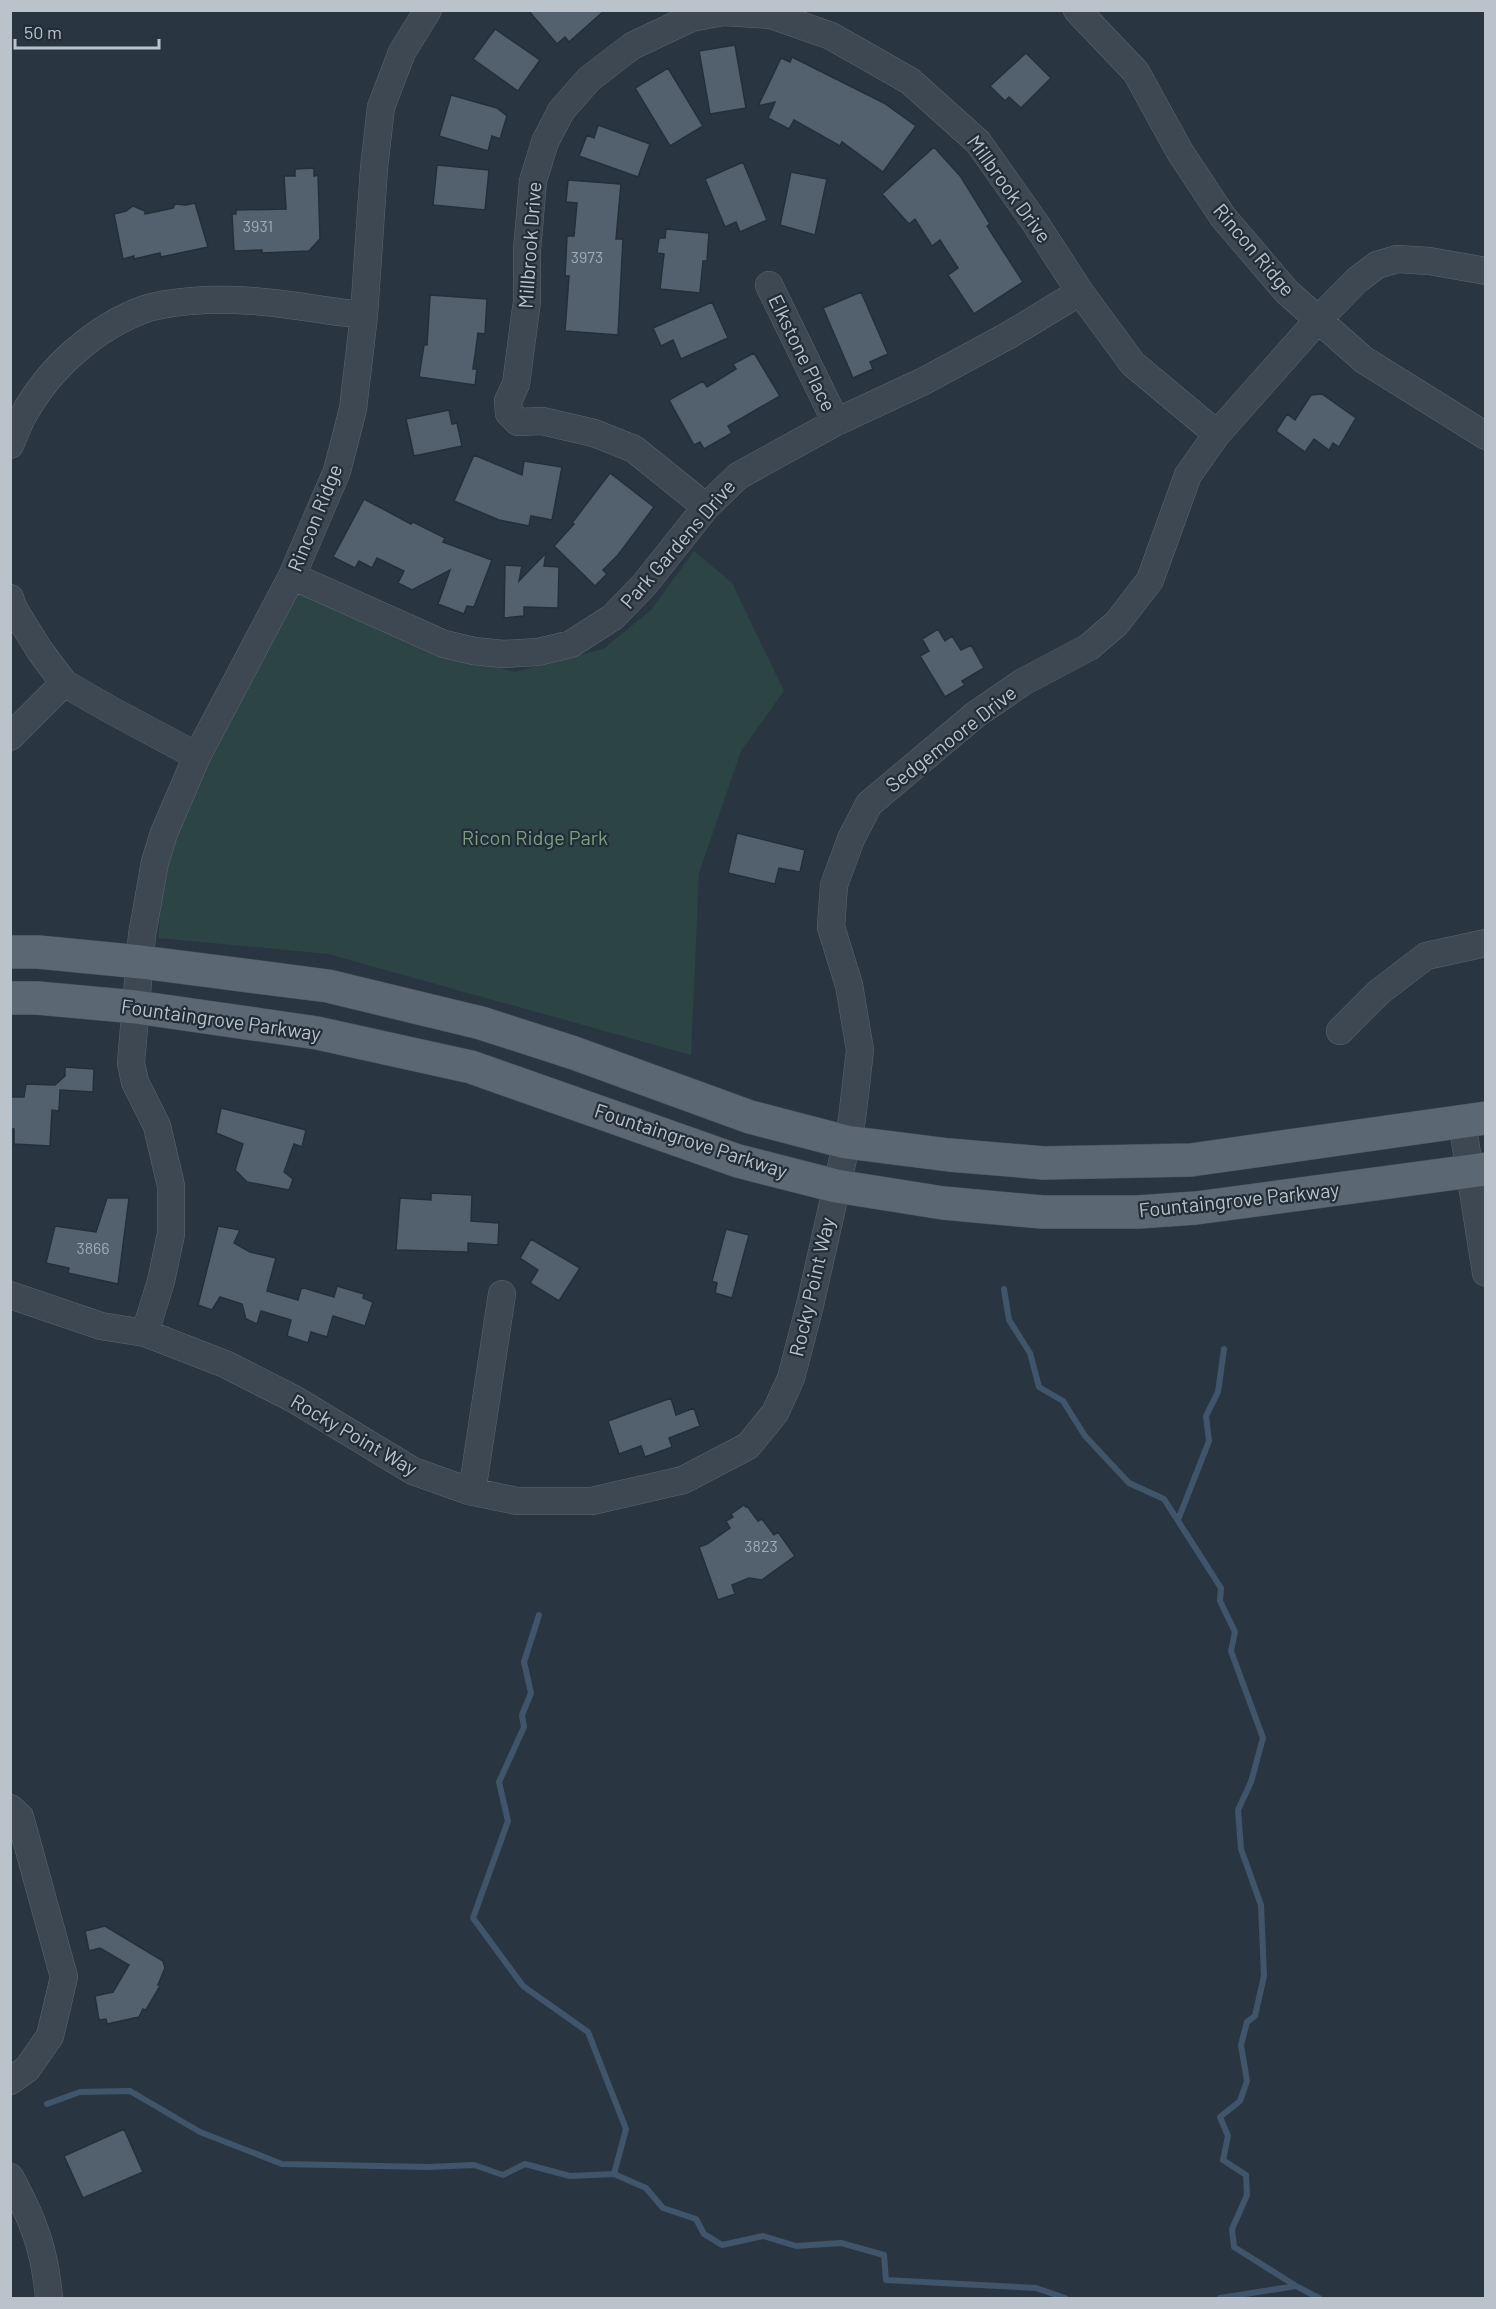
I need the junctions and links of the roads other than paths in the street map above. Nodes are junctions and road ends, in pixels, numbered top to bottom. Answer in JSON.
{"nodes":[{"id":1,"x":428,"y":10,"type":"edge"},
{"id":2,"x":1077,"y":10,"type":"edge"},
{"id":3,"x":1485,"y":271,"type":"edge"},
{"id":4,"x":769,"y":285,"type":"dead end"},
{"id":5,"x":1080,"y":292,"type":"junction"},
{"id":6,"x":364,"y":315,"type":"junction"},
{"id":7,"x":1318,"y":320,"type":"junction"},
{"id":8,"x":836,"y":422,"type":"junction"},
{"id":9,"x":1217,"y":434,"type":"junction"},
{"id":10,"x":1485,"y":436,"type":"edge"},
{"id":11,"x":10,"y":446,"type":"edge"},
{"id":12,"x":706,"y":507,"type":"junction"},
{"id":13,"x":292,"y":576,"type":"junction"},
{"id":14,"x":10,"y":598,"type":"edge"},
{"id":15,"x":64,"y":683,"type":"junction"},
{"id":16,"x":10,"y":737,"type":"edge"},
{"id":17,"x":197,"y":756,"type":"junction"},
{"id":18,"x":1485,"y":943,"type":"edge"},
{"id":19,"x":10,"y":952,"type":"edge"},
{"id":20,"x":141,"y":962,"type":"junction"},
{"id":21,"x":10,"y":998,"type":"edge"},
{"id":22,"x":136,"y":1007,"type":"junction"},
{"id":23,"x":1340,"y":1031,"type":"dead end"},
{"id":24,"x":1474,"y":1120,"type":"edge"},
{"id":25,"x":846,"y":1142,"type":"junction"},
{"id":26,"x":1477,"y":1170,"type":"edge"},
{"id":27,"x":836,"y":1186,"type":"junction"},
{"id":28,"x":1485,"y":1273,"type":"edge"},
{"id":29,"x":10,"y":1294,"type":"edge"},
{"id":30,"x":502,"y":1294,"type":"dead end"},
{"id":31,"x":145,"y":1333,"type":"junction"},
{"id":32,"x":472,"y":1492,"type":"junction"},
{"id":33,"x":10,"y":1808,"type":"edge"},
{"id":34,"x":10,"y":2081,"type":"edge"},
{"id":35,"x":10,"y":2176,"type":"edge"},
{"id":36,"x":49,"y":2298,"type":"edge"}],
"edges":[{"from":1,"to":6,"type":"street","name":"Rincon Ridge"},
{"from":2,"to":7,"type":"street","name":"Rincon Ridge"},
{"from":3,"to":7,"type":"street","name":"Sedgemoore Drive"},
{"from":4,"to":8,"type":"street","name":"Elkstone Place"},
{"from":5,"to":8,"type":"street","name":"Park Gardens Drive"},
{"from":5,"to":9,"type":"street","name":"Millbrook Drive"},
{"from":5,"to":12,"type":"street","name":"Millbrook Drive"},
{"from":6,"to":11,"type":"street"},
{"from":6,"to":13,"type":"street","name":"Rincon Ridge"},
{"from":7,"to":9,"type":"street","name":"Sedgemoore Drive"},
{"from":7,"to":10,"type":"street","name":"Rincon Ridge"},
{"from":8,"to":12,"type":"street","name":"Park Gardens Drive"},
{"from":9,"to":25,"type":"street","name":"Sedgemoore Drive"},
{"from":12,"to":13,"type":"street","name":"Park Gardens Drive"},
{"from":13,"to":17,"type":"street","name":"Rincon Ridge"},
{"from":14,"to":15,"type":"street"},
{"from":15,"to":16,"type":"street"},
{"from":15,"to":17,"type":"street"},
{"from":17,"to":20,"type":"street","name":"Rincon Ridge"},
{"from":18,"to":23,"type":"street"},
{"from":19,"to":20,"type":"main road","name":"Fountaingrove Parkway"},
{"from":20,"to":22,"type":"street","name":"Rincon Ridge"},
{"from":20,"to":25,"type":"main road","name":"Fountaingrove Parkway"},
{"from":21,"to":22,"type":"main road","name":"Fountaingrove Parkway"},
{"from":22,"to":27,"type":"main road","name":"Fountaingrove Parkway"},
{"from":22,"to":31,"type":"street","name":"Rincon Ridge"},
{"from":24,"to":25,"type":"main road","name":"Fountaingrove Parkway"},
{"from":24,"to":26,"type":"street"},
{"from":25,"to":27,"type":"street","name":"Sedgemoore Drive"},
{"from":26,"to":27,"type":"main road","name":"Fountaingrove Parkway"},
{"from":26,"to":28,"type":"street"},
{"from":27,"to":32,"type":"street","name":"Rocky Point Way"},
{"from":29,"to":31,"type":"street","name":"Rocky Point Way"},
{"from":30,"to":32,"type":"street"},
{"from":31,"to":32,"type":"street","name":"Rocky Point Way"},
{"from":33,"to":34,"type":"street"},
{"from":35,"to":36,"type":"street"}]}
